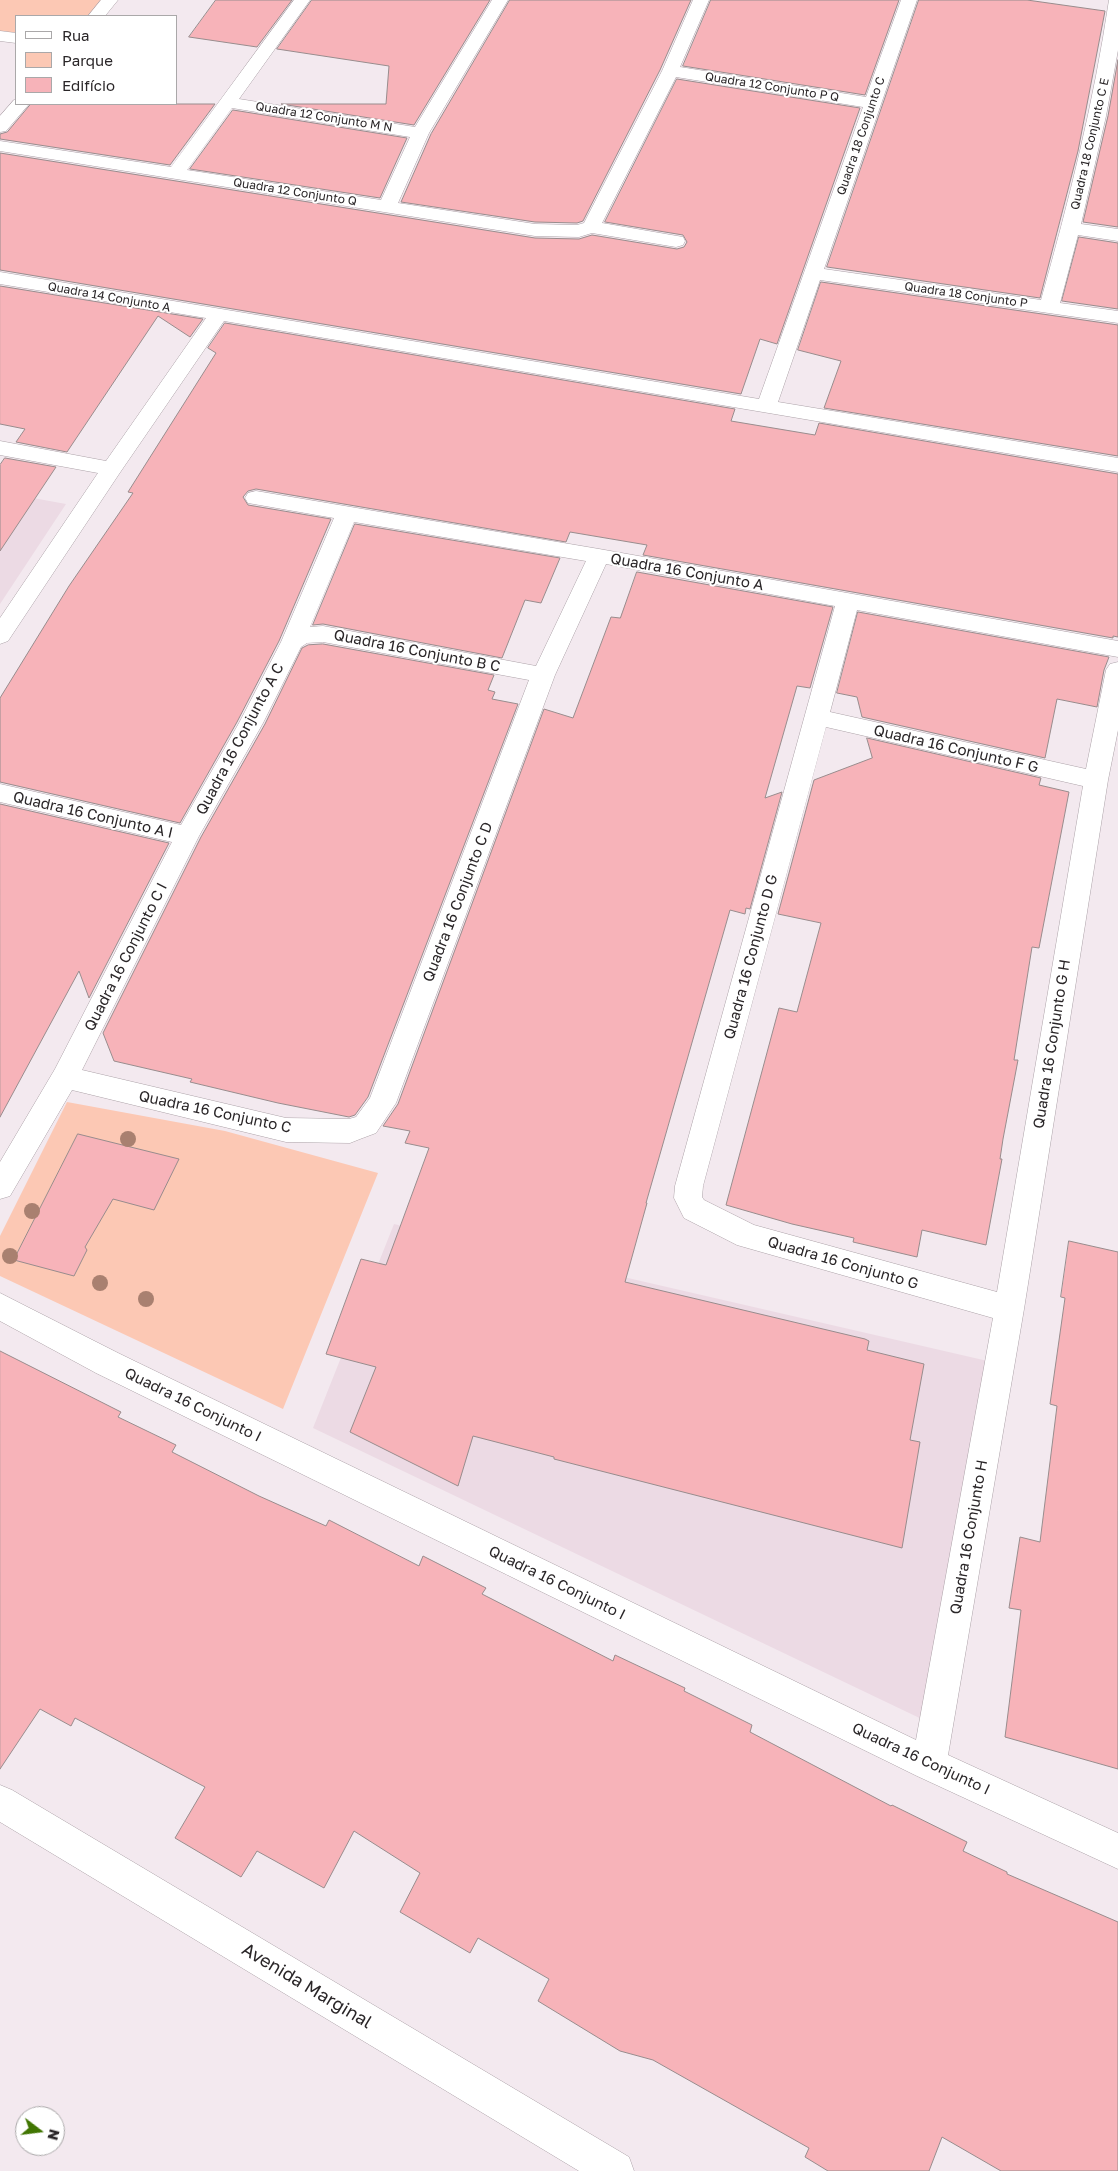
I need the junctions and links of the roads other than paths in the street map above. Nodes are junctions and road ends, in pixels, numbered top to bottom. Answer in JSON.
{"nodes":[{"id":1,"x":110,"y":0,"type":"edge"},
{"id":2,"x":302,"y":0,"type":"edge"},
{"id":3,"x":500,"y":0,"type":"edge"},
{"id":4,"x":701,"y":0,"type":"edge"},
{"id":5,"x":909,"y":0,"type":"edge"},
{"id":6,"x":1117,"y":0,"type":"edge"},
{"id":7,"x":97,"y":15,"type":"edge"},
{"id":8,"x":0,"y":36,"type":"edge"},
{"id":9,"x":15,"y":38,"type":"edge"},
{"id":10,"x":1114,"y":61,"type":"edge"},
{"id":11,"x":670,"y":71,"type":"junction"},
{"id":12,"x":228,"y":102,"type":"junction"},
{"id":13,"x":873,"y":103,"type":"junction"},
{"id":14,"x":19,"y":105,"type":"edge"},
{"id":15,"x":0,"y":127,"type":"edge"},
{"id":16,"x":420,"y":133,"type":"junction"},
{"id":17,"x":0,"y":146,"type":"edge"},
{"id":18,"x":175,"y":174,"type":"junction"},
{"id":19,"x":388,"y":206,"type":"junction"},
{"id":20,"x":591,"y":227,"type":"junction"},
{"id":21,"x":1070,"y":228,"type":"junction"},
{"id":22,"x":1118,"y":235,"type":"edge"},
{"id":23,"x":676,"y":241,"type":"dead end"},
{"id":24,"x":813,"y":273,"type":"junction"},
{"id":25,"x":0,"y":278,"type":"edge"},
{"id":26,"x":1049,"y":306,"type":"junction"},
{"id":27,"x":218,"y":316,"type":"junction"},
{"id":28,"x":1118,"y":317,"type":"edge"},
{"id":29,"x":766,"y":407,"type":"junction"},
{"id":30,"x":0,"y":448,"type":"edge"},
{"id":31,"x":1118,"y":465,"type":"edge"},
{"id":32,"x":111,"y":470,"type":"junction"},
{"id":33,"x":256,"y":498,"type":"dead end"},
{"id":34,"x":347,"y":514,"type":"junction"},
{"id":35,"x":599,"y":556,"type":"junction"},
{"id":36,"x":848,"y":601,"type":"junction"},
{"id":37,"x":0,"y":636,"type":"edge"},
{"id":38,"x":292,"y":642,"type":"junction"},
{"id":39,"x":1118,"y":650,"type":"edge"},
{"id":40,"x":1118,"y":670,"type":"edge"},
{"id":41,"x":543,"y":675,"type":"junction"},
{"id":42,"x":817,"y":717,"type":"junction"},
{"id":43,"x":1096,"y":780,"type":"junction"},
{"id":44,"x":0,"y":793,"type":"edge"},
{"id":45,"x":187,"y":836,"type":"junction"},
{"id":46,"x":65,"y":1077,"type":"junction"},
{"id":47,"x":366,"y":1125,"type":"joint"},
{"id":48,"x":0,"y":1187,"type":"edge"},
{"id":49,"x":688,"y":1198,"type":"joint"},
{"id":50,"x":0,"y":1306,"type":"edge"},
{"id":51,"x":1008,"y":1309,"type":"junction"},
{"id":52,"x":929,"y":1764,"type":"junction"},
{"id":53,"x":0,"y":1802,"type":"edge"},
{"id":54,"x":1118,"y":1850,"type":"edge"},
{"id":55,"x":615,"y":2171,"type":"edge"}],
"edges":[{"from":1,"to":7,"type":"street"},
{"from":2,"to":12,"type":"street"},
{"from":3,"to":16,"type":"street"},
{"from":4,"to":11,"type":"street"},
{"from":5,"to":13,"type":"street","name":"Quadra 18 Conjunto C"},
{"from":6,"to":10,"type":"street","name":"Quadra 18 Conjunto C E"},
{"from":8,"to":9,"type":"street"},
{"from":10,"to":21,"type":"street","name":"Quadra 18 Conjunto C E"},
{"from":11,"to":13,"type":"street","name":"Quadra 12 Conjunto P Q"},
{"from":11,"to":20,"type":"street"},
{"from":12,"to":16,"type":"street","name":"Quadra 12 Conjunto M N"},
{"from":12,"to":18,"type":"street"},
{"from":13,"to":24,"type":"street","name":"Quadra 18 Conjunto C"},
{"from":14,"to":15,"type":"street"},
{"from":16,"to":19,"type":"street"},
{"from":17,"to":18,"type":"street","name":"Quadra 12 Conjunto Q"},
{"from":18,"to":19,"type":"street","name":"Quadra 12 Conjunto Q"},
{"from":19,"to":20,"type":"street","name":"Quadra 12 Conjunto Q"},
{"from":20,"to":23,"type":"street","name":"Quadra 12 Conjunto Q"},
{"from":21,"to":22,"type":"street"},
{"from":21,"to":26,"type":"street","name":"Quadra 18 Conjunto C E"},
{"from":24,"to":26,"type":"street","name":"Quadra 18 Conjunto P"},
{"from":24,"to":29,"type":"street","name":"Quadra 18 Conjunto C"},
{"from":25,"to":27,"type":"street","name":"Quadra 14 Conjunto A"},
{"from":26,"to":28,"type":"street","name":"Quadra 18 Conjunto P"},
{"from":27,"to":29,"type":"street","name":"Quadra 14 Conjunto A"},
{"from":27,"to":32,"type":"street"},
{"from":29,"to":31,"type":"street","name":"Quadra 14 Conjunto A"},
{"from":30,"to":32,"type":"street"},
{"from":32,"to":37,"type":"street"},
{"from":33,"to":34,"type":"street","name":"Quadra 16 Conjunto A"},
{"from":34,"to":35,"type":"street","name":"Quadra 16 Conjunto A"},
{"from":34,"to":38,"type":"street","name":"Quadra 16 Conjunto A C"},
{"from":35,"to":36,"type":"street","name":"Quadra 16 Conjunto A"},
{"from":35,"to":41,"type":"street","name":"Quadra 16 Conjunto C D"},
{"from":36,"to":39,"type":"street","name":"Quadra 16 Conjunto A"},
{"from":36,"to":42,"type":"street","name":"Quadra 16 Conjunto D G"},
{"from":38,"to":41,"type":"street","name":"Quadra 16 Conjunto B C"},
{"from":38,"to":45,"type":"street","name":"Quadra 16 Conjunto A C"},
{"from":40,"to":43,"type":"street","name":"Quadra 16 Conjunto G H"},
{"from":41,"to":47,"type":"street","name":"Quadra 16 Conjunto C D"},
{"from":42,"to":43,"type":"street","name":"Quadra 16 Conjunto F G"},
{"from":42,"to":49,"type":"street","name":"Quadra 16 Conjunto D G"},
{"from":43,"to":51,"type":"street","name":"Quadra 16 Conjunto G H"},
{"from":44,"to":45,"type":"street","name":"Quadra 16 Conjunto A I"},
{"from":45,"to":46,"type":"street","name":"Quadra 16 Conjunto C I"},
{"from":46,"to":47,"type":"street","name":"Quadra 16 Conjunto C"},
{"from":46,"to":48,"type":"street"},
{"from":49,"to":51,"type":"street","name":"Quadra 16 Conjunto G"},
{"from":50,"to":52,"type":"street","name":"Quadra 16 Conjunto I"},
{"from":51,"to":52,"type":"street","name":"Quadra 16 Conjunto H"},
{"from":52,"to":54,"type":"street","name":"Quadra 16 Conjunto I"},
{"from":53,"to":55,"type":"street","name":"Avenida Marginal"}]}
